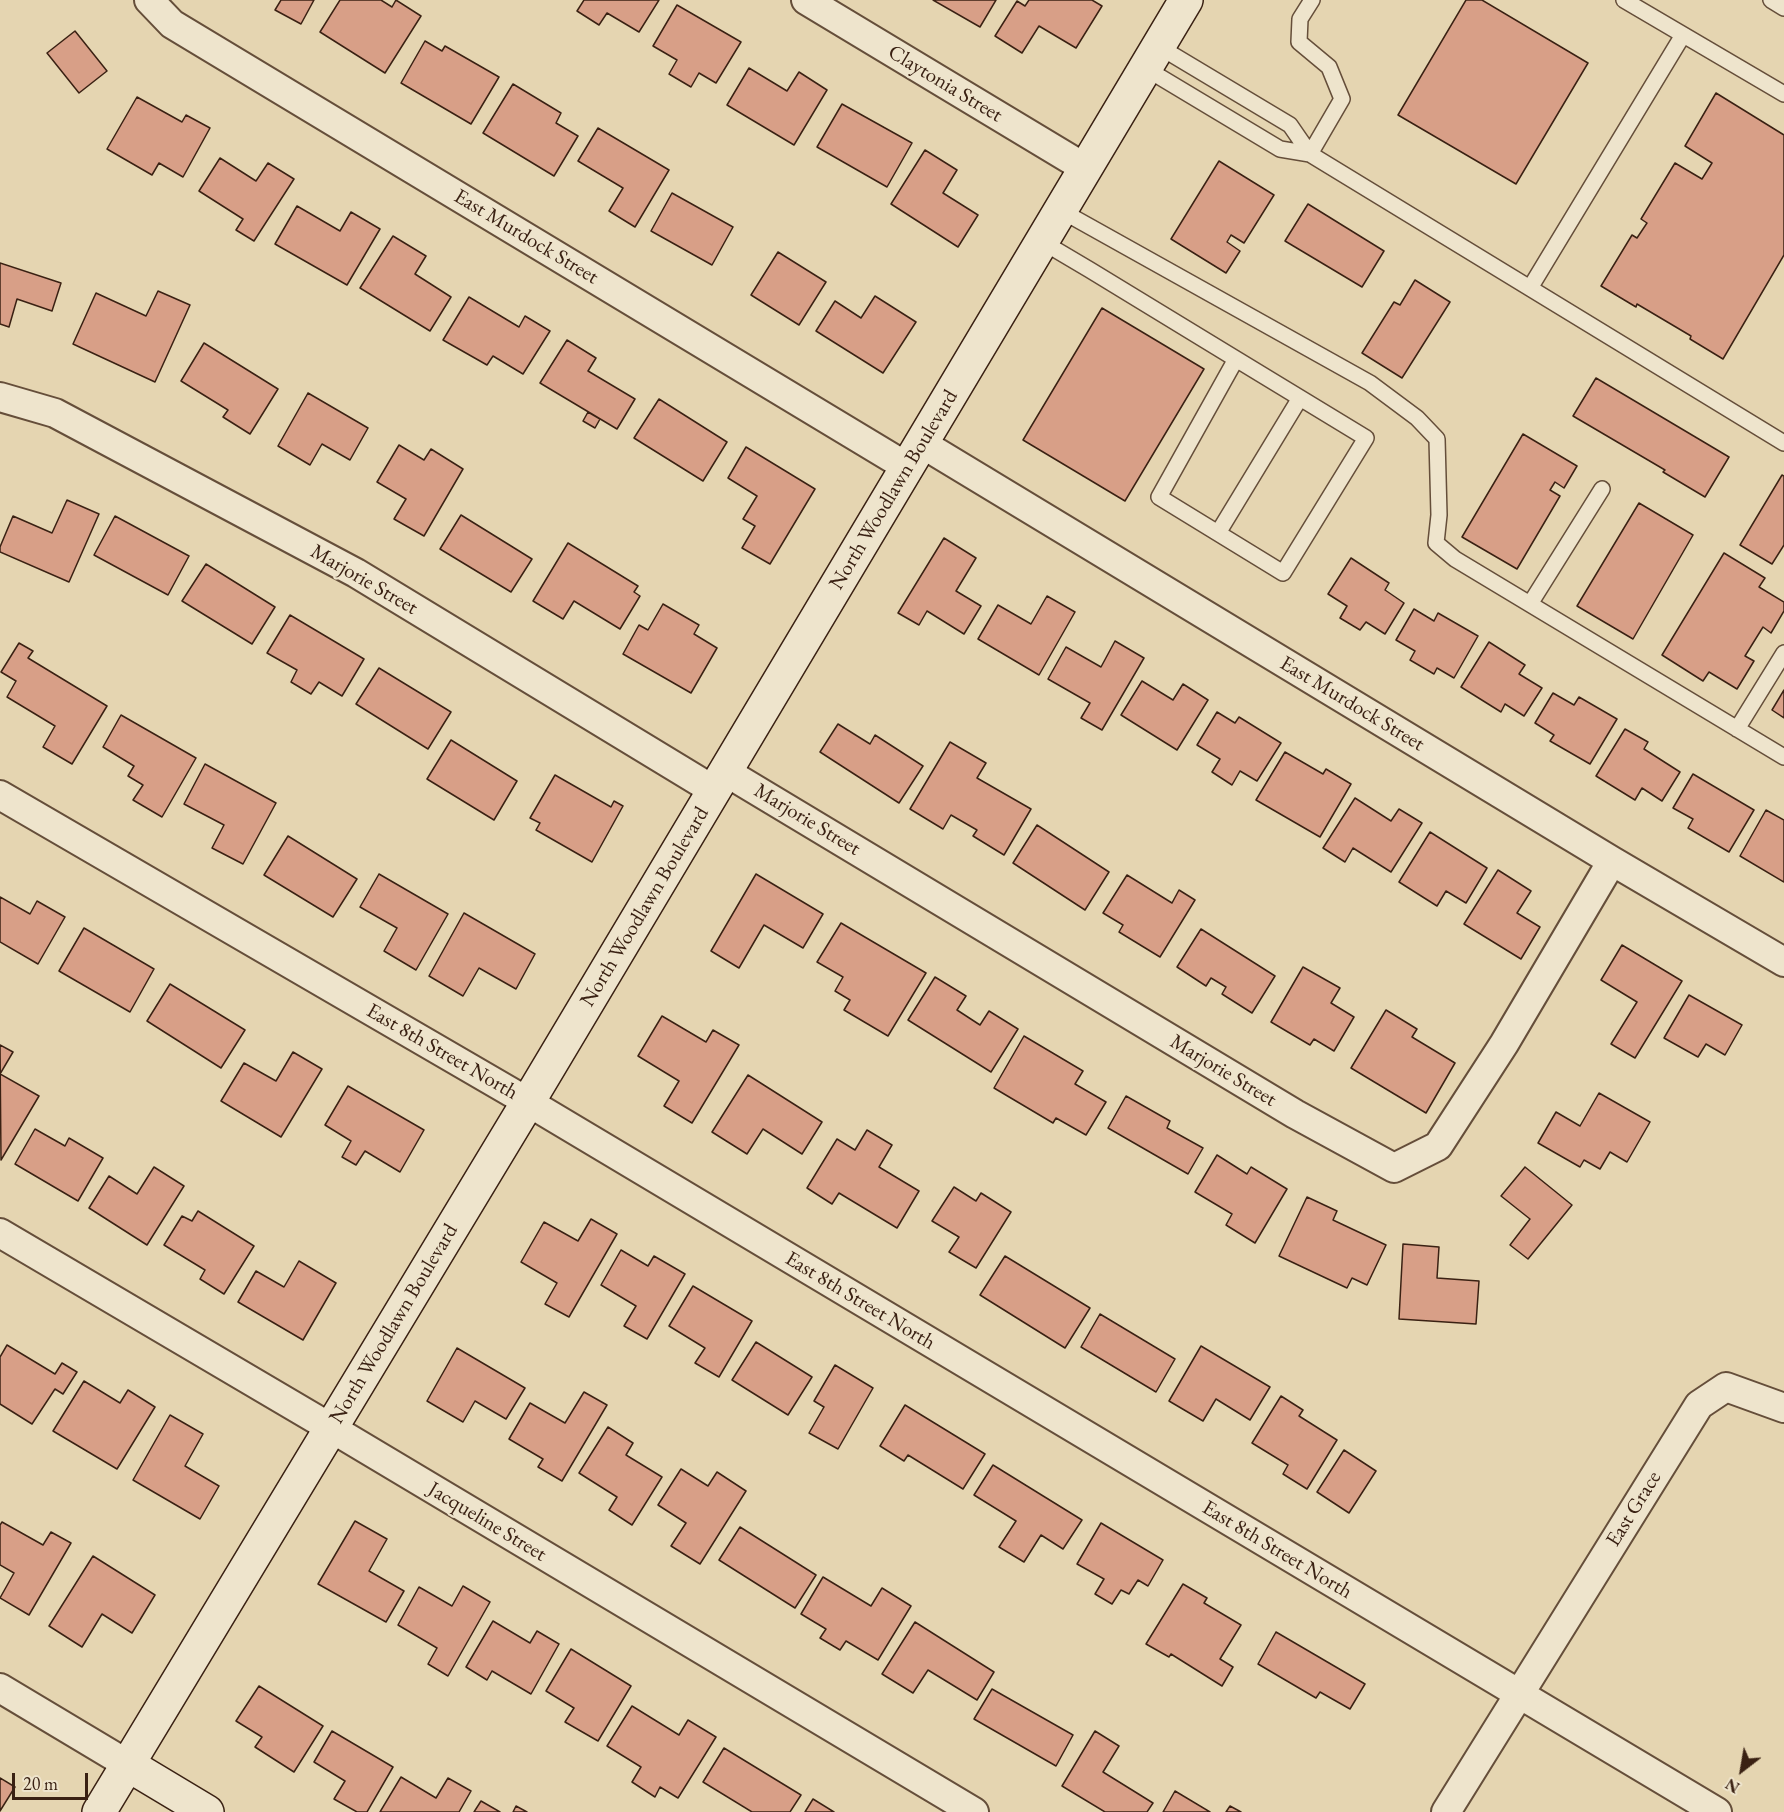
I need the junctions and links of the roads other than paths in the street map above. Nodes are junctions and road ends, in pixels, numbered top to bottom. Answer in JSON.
{"nodes":[{"id":1,"x":149,"y":0,"type":"edge"},
{"id":2,"x":806,"y":0,"type":"edge"},
{"id":3,"x":1186,"y":0,"type":"edge"},
{"id":4,"x":1312,"y":0,"type":"edge"},
{"id":5,"x":1624,"y":0,"type":"edge"},
{"id":6,"x":1771,"y":0,"type":"edge"},
{"id":7,"x":1784,"y":8,"type":"edge"},
{"id":8,"x":1683,"y":35,"type":"junction"},
{"id":9,"x":1151,"y":57,"type":"junction"},
{"id":10,"x":1784,"y":94,"type":"edge"},
{"id":11,"x":1310,"y":154,"type":"junction"},
{"id":12,"x":1085,"y":168,"type":"junction"},
{"id":13,"x":1060,"y":210,"type":"junction"},
{"id":14,"x":1041,"y":241,"type":"junction"},
{"id":15,"x":1530,"y":288,"type":"junction"},
{"id":16,"x":1236,"y":359,"type":"junction"},
{"id":17,"x":0,"y":397,"type":"edge"},
{"id":18,"x":1300,"y":398,"type":"junction"},
{"id":19,"x":1784,"y":443,"type":"edge"},
{"id":20,"x":914,"y":455,"type":"junction"},
{"id":21,"x":1602,"y":489,"type":"dead end"},
{"id":22,"x":1218,"y":533,"type":"junction"},
{"id":23,"x":1530,"y":604,"type":"junction"},
{"id":24,"x":1784,"y":653,"type":"edge"},
{"id":25,"x":1737,"y":729,"type":"junction"},
{"id":26,"x":1784,"y":757,"type":"edge"},
{"id":27,"x":720,"y":781,"type":"junction"},
{"id":28,"x":0,"y":795,"type":"edge"},
{"id":29,"x":1612,"y":861,"type":"junction"},
{"id":30,"x":1784,"y":962,"type":"edge"},
{"id":31,"x":528,"y":1102,"type":"junction"},
{"id":32,"x":0,"y":1233,"type":"edge"},
{"id":33,"x":1784,"y":1408,"type":"edge"},
{"id":34,"x":331,"y":1428,"type":"junction"},
{"id":35,"x":0,"y":1688,"type":"edge"},
{"id":36,"x":1518,"y":1693,"type":"junction"},
{"id":37,"x":127,"y":1764,"type":"junction"},
{"id":38,"x":99,"y":1812,"type":"edge"},
{"id":39,"x":207,"y":1812,"type":"edge"},
{"id":40,"x":974,"y":1812,"type":"edge"},
{"id":41,"x":1446,"y":1812,"type":"edge"},
{"id":42,"x":1717,"y":1812,"type":"edge"}],
"edges":[{"from":1,"to":20,"type":"street","name":"East Murdock Street"},
{"from":2,"to":12,"type":"street","name":"Claytonia Street"},
{"from":3,"to":9,"type":"main road","name":"North Woodlawn Boulevard"},
{"from":4,"to":11,"type":"lane"},
{"from":5,"to":8,"type":"lane"},
{"from":6,"to":7,"type":"lane"},
{"from":8,"to":10,"type":"lane"},
{"from":8,"to":15,"type":"lane"},
{"from":9,"to":11,"type":"lane"},
{"from":9,"to":11,"type":"lane"},
{"from":9,"to":12,"type":"main road","name":"North Woodlawn Boulevard"},
{"from":11,"to":15,"type":"lane"},
{"from":12,"to":13,"type":"main road","name":"North Woodlawn Boulevard"},
{"from":13,"to":14,"type":"main road","name":"North Woodlawn Boulevard"},
{"from":13,"to":23,"type":"lane"},
{"from":14,"to":16,"type":"lane"},
{"from":14,"to":20,"type":"main road","name":"North Woodlawn Boulevard"},
{"from":15,"to":19,"type":"lane"},
{"from":16,"to":18,"type":"lane"},
{"from":16,"to":22,"type":"lane"},
{"from":17,"to":27,"type":"street","name":"Marjorie Street"},
{"from":18,"to":22,"type":"lane"},
{"from":18,"to":22,"type":"lane"},
{"from":20,"to":27,"type":"main road","name":"North Woodlawn Boulevard"},
{"from":20,"to":29,"type":"street","name":"East Murdock Street"},
{"from":21,"to":23,"type":"lane"},
{"from":23,"to":25,"type":"lane"},
{"from":24,"to":25,"type":"lane"},
{"from":25,"to":26,"type":"lane"},
{"from":27,"to":29,"type":"street","name":"Marjorie Street"},
{"from":27,"to":31,"type":"main road","name":"North Woodlawn Boulevard"},
{"from":28,"to":31,"type":"street","name":"East 8th Street North"},
{"from":29,"to":30,"type":"street","name":"East Murdock Street"},
{"from":31,"to":34,"type":"main road","name":"North Woodlawn Boulevard"},
{"from":31,"to":36,"type":"street","name":"East 8th Street North"},
{"from":32,"to":34,"type":"street","name":"Jacqueline Street"},
{"from":33,"to":36,"type":"street","name":"East Grace"},
{"from":34,"to":37,"type":"main road","name":"North Woodlawn Boulevard"},
{"from":34,"to":40,"type":"street","name":"Jacqueline Street"},
{"from":35,"to":37,"type":"street"},
{"from":36,"to":41,"type":"street"},
{"from":36,"to":42,"type":"street","name":"East 8th Street North"},
{"from":37,"to":38,"type":"main road","name":"North Woodlawn Boulevard"},
{"from":37,"to":39,"type":"main road"}]}
